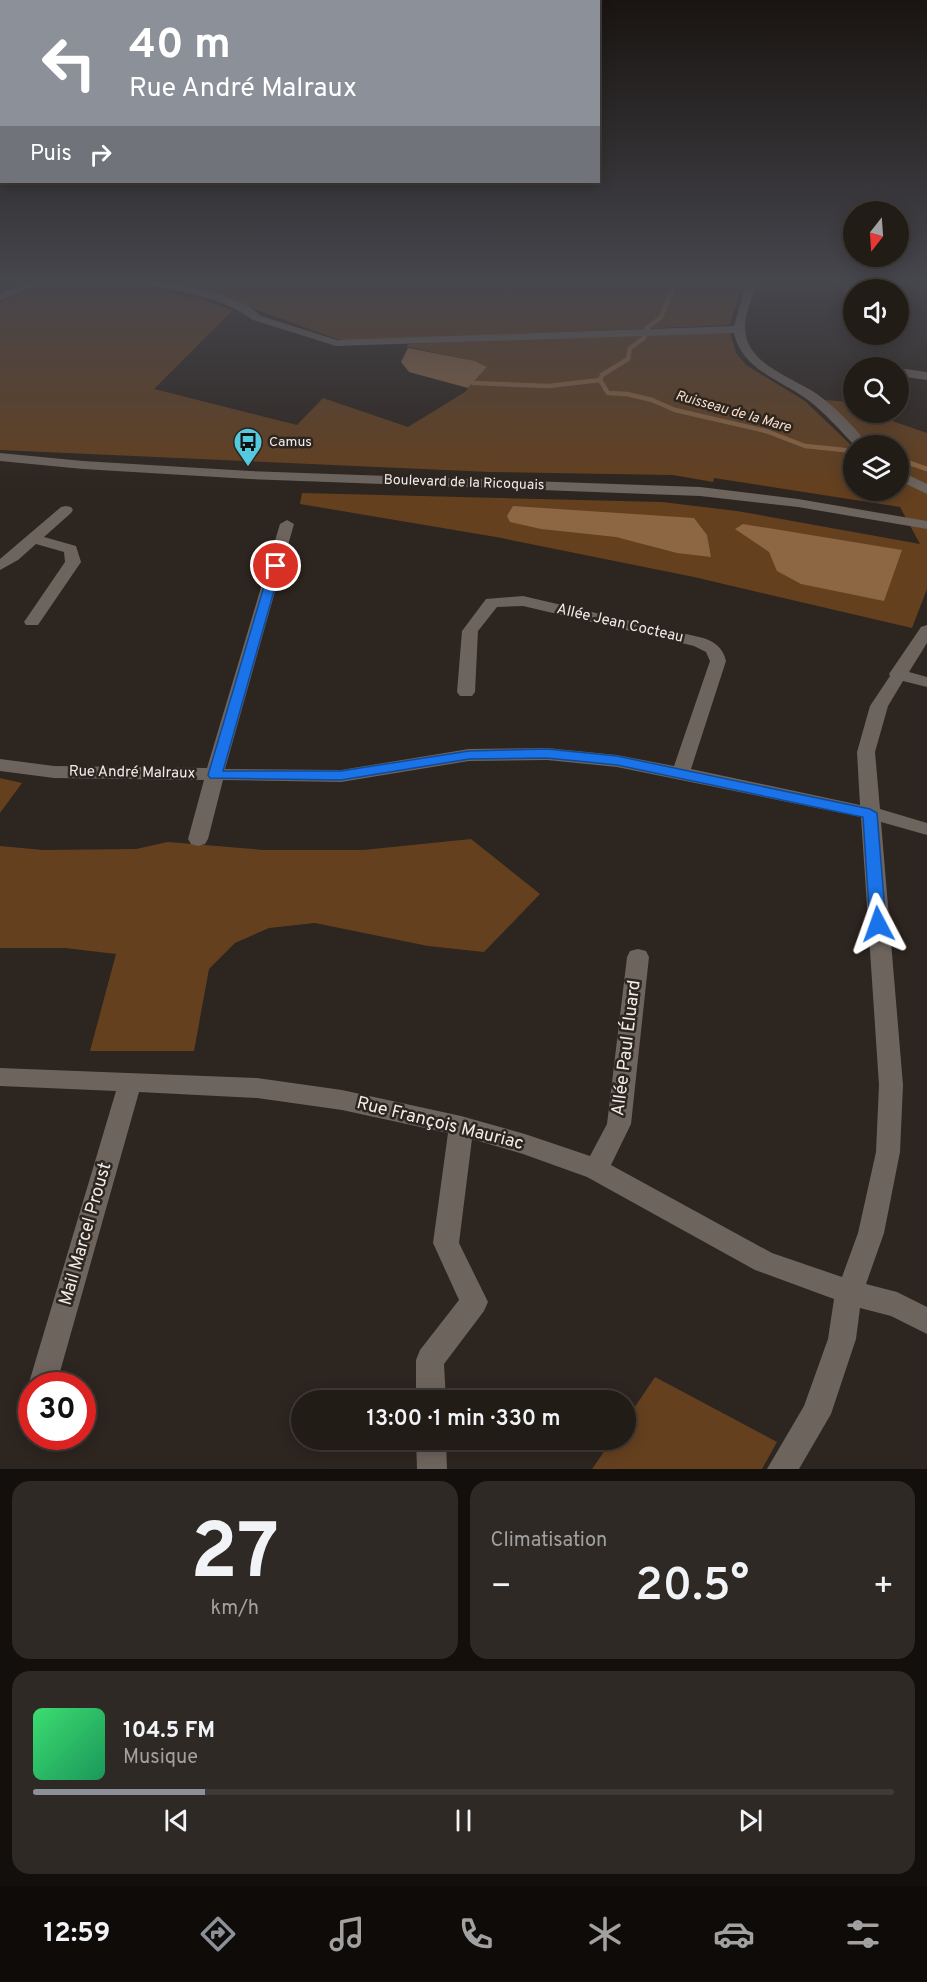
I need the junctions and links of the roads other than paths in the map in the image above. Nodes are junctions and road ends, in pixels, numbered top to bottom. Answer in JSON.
{"nodes":[{"id":1,"x":748,"y":350,"type":"edge"},
{"id":2,"x":909,"y":374,"type":"edge"},
{"id":3,"x":927,"y":376,"type":"edge"},
{"id":4,"x":852,"y":435,"type":"edge"},
{"id":5,"x":0,"y":457,"type":"edge"},
{"id":6,"x":909,"y":480,"type":"edge"},
{"id":7,"x":927,"y":490,"type":"edge"},
{"id":8,"x":66,"y":510,"type":"dead end"},
{"id":9,"x":287,"y":524,"type":"dead end"},
{"id":10,"x":927,"y":525,"type":"edge"},
{"id":11,"x":33,"y":539,"type":"junction"},
{"id":12,"x":0,"y":565,"type":"edge"},
{"id":13,"x":32,"y":622,"type":"dead end"},
{"id":14,"x":927,"y":630,"type":"edge"},
{"id":15,"x":897,"y":674,"type":"junction"},
{"id":16,"x":927,"y":682,"type":"edge"},
{"id":17,"x":466,"y":692,"type":"dead end"},
{"id":18,"x":0,"y":765,"type":"edge"},
{"id":19,"x":681,"y":773,"type":"junction"},
{"id":20,"x":215,"y":775,"type":"junction"},
{"id":21,"x":870,"y":813,"type":"junction"},
{"id":22,"x":927,"y":829,"type":"edge"},
{"id":23,"x":198,"y":839,"type":"dead end"},
{"id":24,"x":638,"y":957,"type":"dead end"},
{"id":25,"x":0,"y":1077,"type":"edge"},
{"id":26,"x":130,"y":1083,"type":"junction"},
{"id":27,"x":461,"y":1126,"type":"junction"},
{"id":28,"x":596,"y":1169,"type":"junction"},
{"id":29,"x":849,"y":1292,"type":"junction"},
{"id":30,"x":927,"y":1321,"type":"edge"},
{"id":31,"x":46,"y":1372,"type":"edge"},
{"id":32,"x":431,"y":1390,"type":"edge"},
{"id":33,"x":431,"y":1450,"type":"edge"},
{"id":34,"x":432,"y":1469,"type":"edge"},
{"id":35,"x":782,"y":1469,"type":"edge"}],
"edges":[{"from":1,"to":4,"type":"street"},
{"from":2,"to":3,"type":"street"},
{"from":5,"to":10,"type":"street","name":"Boulevard de la Ricoquais"},
{"from":6,"to":7,"type":"street"},
{"from":8,"to":11,"type":"street"},
{"from":9,"to":20,"type":"street"},
{"from":11,"to":12,"type":"street"},
{"from":11,"to":13,"type":"street"},
{"from":14,"to":15,"type":"street"},
{"from":15,"to":16,"type":"street"},
{"from":15,"to":21,"type":"street"},
{"from":17,"to":19,"type":"street","name":"Allée Jean Cocteau"},
{"from":18,"to":20,"type":"street","name":"Rue André Malraux"},
{"from":19,"to":20,"type":"street","name":"Rue André Malraux"},
{"from":19,"to":21,"type":"street","name":"Rue André Malraux"},
{"from":20,"to":23,"type":"street"},
{"from":21,"to":22,"type":"street","name":"Rue André Malraux"},
{"from":21,"to":29,"type":"street"},
{"from":24,"to":28,"type":"street","name":"Allée Paul Éluard"},
{"from":25,"to":26,"type":"street","name":"Rue François Mauriac"},
{"from":26,"to":27,"type":"street","name":"Rue François Mauriac"},
{"from":26,"to":31,"type":"street","name":"Mail Marcel Proust"},
{"from":27,"to":28,"type":"street","name":"Rue François Mauriac"},
{"from":27,"to":32,"type":"street"},
{"from":28,"to":29,"type":"street","name":"Rue François Mauriac"},
{"from":29,"to":30,"type":"street","name":"Rue François Mauriac"},
{"from":29,"to":35,"type":"street"},
{"from":33,"to":34,"type":"street"}]}
